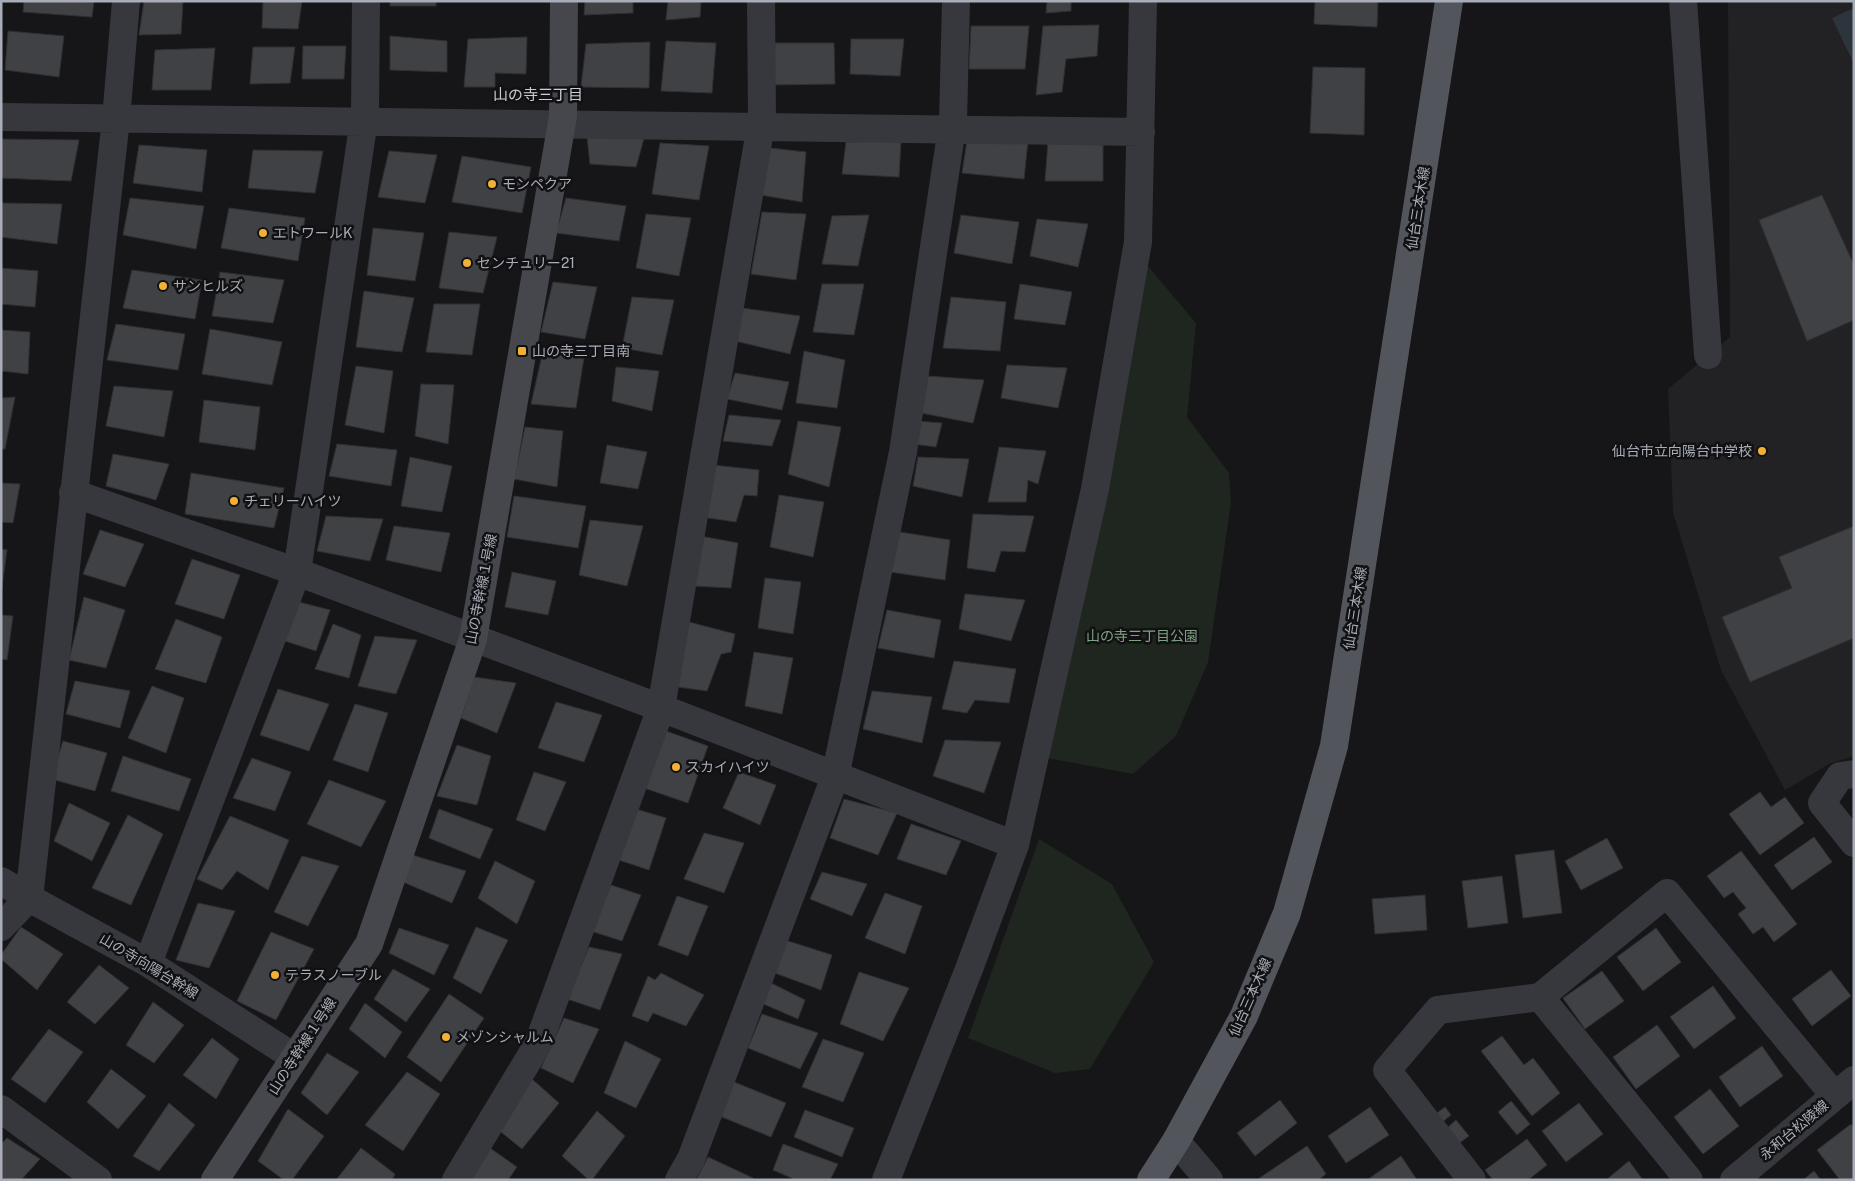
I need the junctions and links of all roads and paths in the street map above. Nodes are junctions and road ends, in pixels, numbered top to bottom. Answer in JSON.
{"nodes":[{"id":1,"x":126,"y":1,"type":"edge"},
{"id":2,"x":366,"y":1,"type":"edge"},
{"id":3,"x":564,"y":1,"type":"edge"},
{"id":4,"x":762,"y":1,"type":"edge"},
{"id":5,"x":956,"y":1,"type":"edge"},
{"id":6,"x":1143,"y":1,"type":"edge"},
{"id":7,"x":1449,"y":1,"type":"edge"},
{"id":8,"x":1683,"y":1,"type":"edge"},
{"id":9,"x":1,"y":117,"type":"edge"},
{"id":10,"x":116,"y":119,"type":"junction"},
{"id":11,"x":363,"y":122,"type":"junction"},
{"id":12,"x":561,"y":124,"type":"junction"},
{"id":13,"x":760,"y":127,"type":"junction"},
{"id":14,"x":952,"y":130,"type":"junction"},
{"id":15,"x":1141,"y":132,"type":"junction"},
{"id":16,"x":1708,"y":355,"type":"dead end"},
{"id":17,"x":73,"y":493,"type":"junction"},
{"id":18,"x":297,"y":572,"type":"junction"},
{"id":19,"x":473,"y":639,"type":"junction"},
{"id":20,"x":661,"y":708,"type":"junction"},
{"id":21,"x":1854,"y":774,"type":"edge"},
{"id":22,"x":835,"y":777,"type":"junction"},
{"id":23,"x":1854,"y":843,"type":"edge"},
{"id":24,"x":1015,"y":845,"type":"junction"},
{"id":25,"x":1,"y":880,"type":"edge"},
{"id":26,"x":29,"y":898,"type":"junction"},
{"id":27,"x":1,"y":927,"type":"edge"},
{"id":28,"x":148,"y":963,"type":"junction"},
{"id":29,"x":1540,"y":997,"type":"junction"},
{"id":30,"x":294,"y":1057,"type":"junction"},
{"id":31,"x":1844,"y":1088,"type":"edge"},
{"id":32,"x":1,"y":1109,"type":"edge"},
{"id":33,"x":1176,"y":1141,"type":"junction"},
{"id":34,"x":98,"y":1180,"type":"edge"},
{"id":35,"x":215,"y":1180,"type":"edge"},
{"id":36,"x":456,"y":1180,"type":"edge"},
{"id":37,"x":679,"y":1180,"type":"edge"},
{"id":38,"x":886,"y":1180,"type":"edge"},
{"id":39,"x":1150,"y":1180,"type":"edge"},
{"id":40,"x":1209,"y":1180,"type":"edge"},
{"id":41,"x":1472,"y":1180,"type":"edge"},
{"id":42,"x":1689,"y":1180,"type":"edge"},
{"id":43,"x":1734,"y":1180,"type":"edge"}],
"edges":[{"from":1,"to":10,"type":"street"},
{"from":2,"to":11,"type":"street"},
{"from":3,"to":12,"type":"street","name":"山の寺幹線１号線"},
{"from":4,"to":13,"type":"street"},
{"from":5,"to":14,"type":"street"},
{"from":6,"to":15,"type":"street"},
{"from":7,"to":33,"type":"main road","name":"仙台三本木線"},
{"from":8,"to":16,"type":"street"},
{"from":9,"to":10,"type":"street"},
{"from":10,"to":11,"type":"street"},
{"from":10,"to":17,"type":"street"},
{"from":11,"to":12,"type":"street"},
{"from":11,"to":18,"type":"street"},
{"from":12,"to":13,"type":"street"},
{"from":12,"to":19,"type":"street","name":"山の寺幹線１号線"},
{"from":13,"to":14,"type":"street"},
{"from":13,"to":20,"type":"street"},
{"from":14,"to":15,"type":"street"},
{"from":14,"to":22,"type":"street"},
{"from":15,"to":24,"type":"street"},
{"from":17,"to":18,"type":"street"},
{"from":17,"to":26,"type":"street"},
{"from":18,"to":19,"type":"street"},
{"from":18,"to":28,"type":"street"},
{"from":19,"to":20,"type":"street"},
{"from":19,"to":30,"type":"street","name":"山の寺幹線１号線"},
{"from":20,"to":22,"type":"street"},
{"from":20,"to":36,"type":"street"},
{"from":21,"to":23,"type":"street"},
{"from":22,"to":24,"type":"street"},
{"from":22,"to":37,"type":"street"},
{"from":24,"to":38,"type":"street"},
{"from":25,"to":26,"type":"street","name":"山の寺向陽台幹線"},
{"from":26,"to":27,"type":"street"},
{"from":26,"to":28,"type":"street","name":"山の寺向陽台幹線"},
{"from":28,"to":30,"type":"street","name":"山の寺向陽台幹線"},
{"from":29,"to":31,"type":"street"},
{"from":29,"to":41,"type":"street"},
{"from":29,"to":42,"type":"street"},
{"from":30,"to":35,"type":"street","name":"山の寺幹線１号線"},
{"from":31,"to":43,"type":"street","name":"永和台松陵線"},
{"from":32,"to":34,"type":"street"},
{"from":33,"to":39,"type":"main road","name":"仙台三本木線"},
{"from":33,"to":40,"type":"street"}]}
